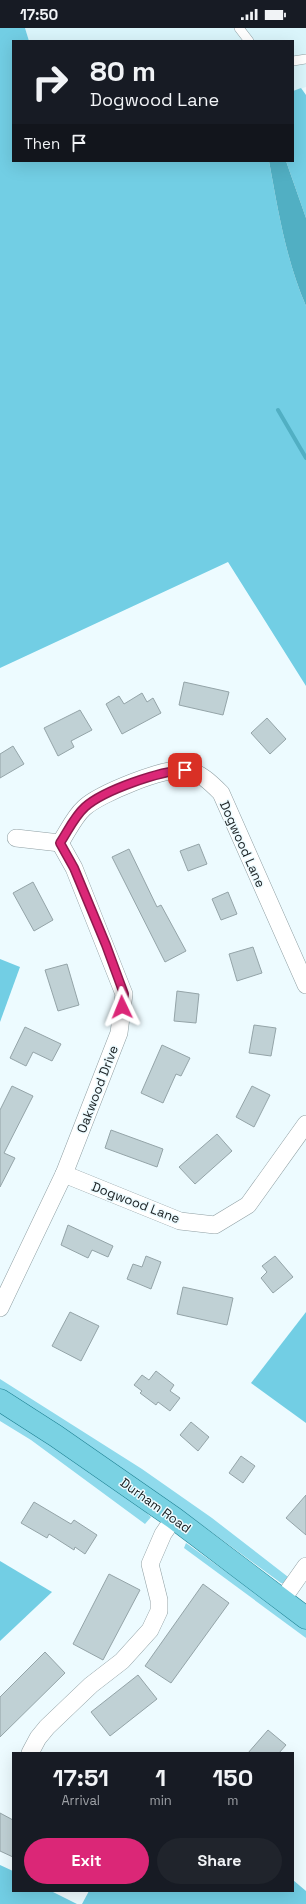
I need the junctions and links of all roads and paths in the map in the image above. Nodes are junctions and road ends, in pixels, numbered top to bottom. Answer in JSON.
{"nodes":[{"id":1,"x":239,"y":28,"type":"edge"},
{"id":2,"x":248,"y":40,"type":"edge"},
{"id":3,"x":306,"y":59,"type":"edge"},
{"id":4,"x":294,"y":61,"type":"edge"},
{"id":5,"x":16,"y":838,"type":"dead end"},
{"id":6,"x":60,"y":843,"type":"junction"},
{"id":7,"x":306,"y":985,"type":"edge"},
{"id":8,"x":306,"y":1124,"type":"edge"},
{"id":9,"x":64,"y":1174,"type":"junction"},
{"id":10,"x":0,"y":1308,"type":"edge"},
{"id":11,"x":0,"y":1400,"type":"edge"},
{"id":12,"x":174,"y":1518,"type":"junction"},
{"id":13,"x":306,"y":1566,"type":"edge"},
{"id":14,"x":282,"y":1600,"type":"junction"},
{"id":15,"x":306,"y":1618,"type":"edge"},
{"id":16,"x":31,"y":1752,"type":"edge"}],
"edges":[{"from":1,"to":2,"type":"lane"},
{"from":3,"to":4,"type":"lane"},
{"from":5,"to":6,"type":"street"},
{"from":6,"to":7,"type":"street","name":"Dogwood Lane"},
{"from":6,"to":9,"type":"street","name":"Oakwood Drive"},
{"from":8,"to":9,"type":"street","name":"Dogwood Lane"},
{"from":9,"to":10,"type":"street","name":"Oakwood Drive"},
{"from":11,"to":12,"type":"main road","name":"Durham Road"},
{"from":12,"to":14,"type":"main road","name":"Durham Road"},
{"from":12,"to":16,"type":"street"},
{"from":13,"to":14,"type":"street"},
{"from":14,"to":15,"type":"main road","name":"Durham Road"}]}
